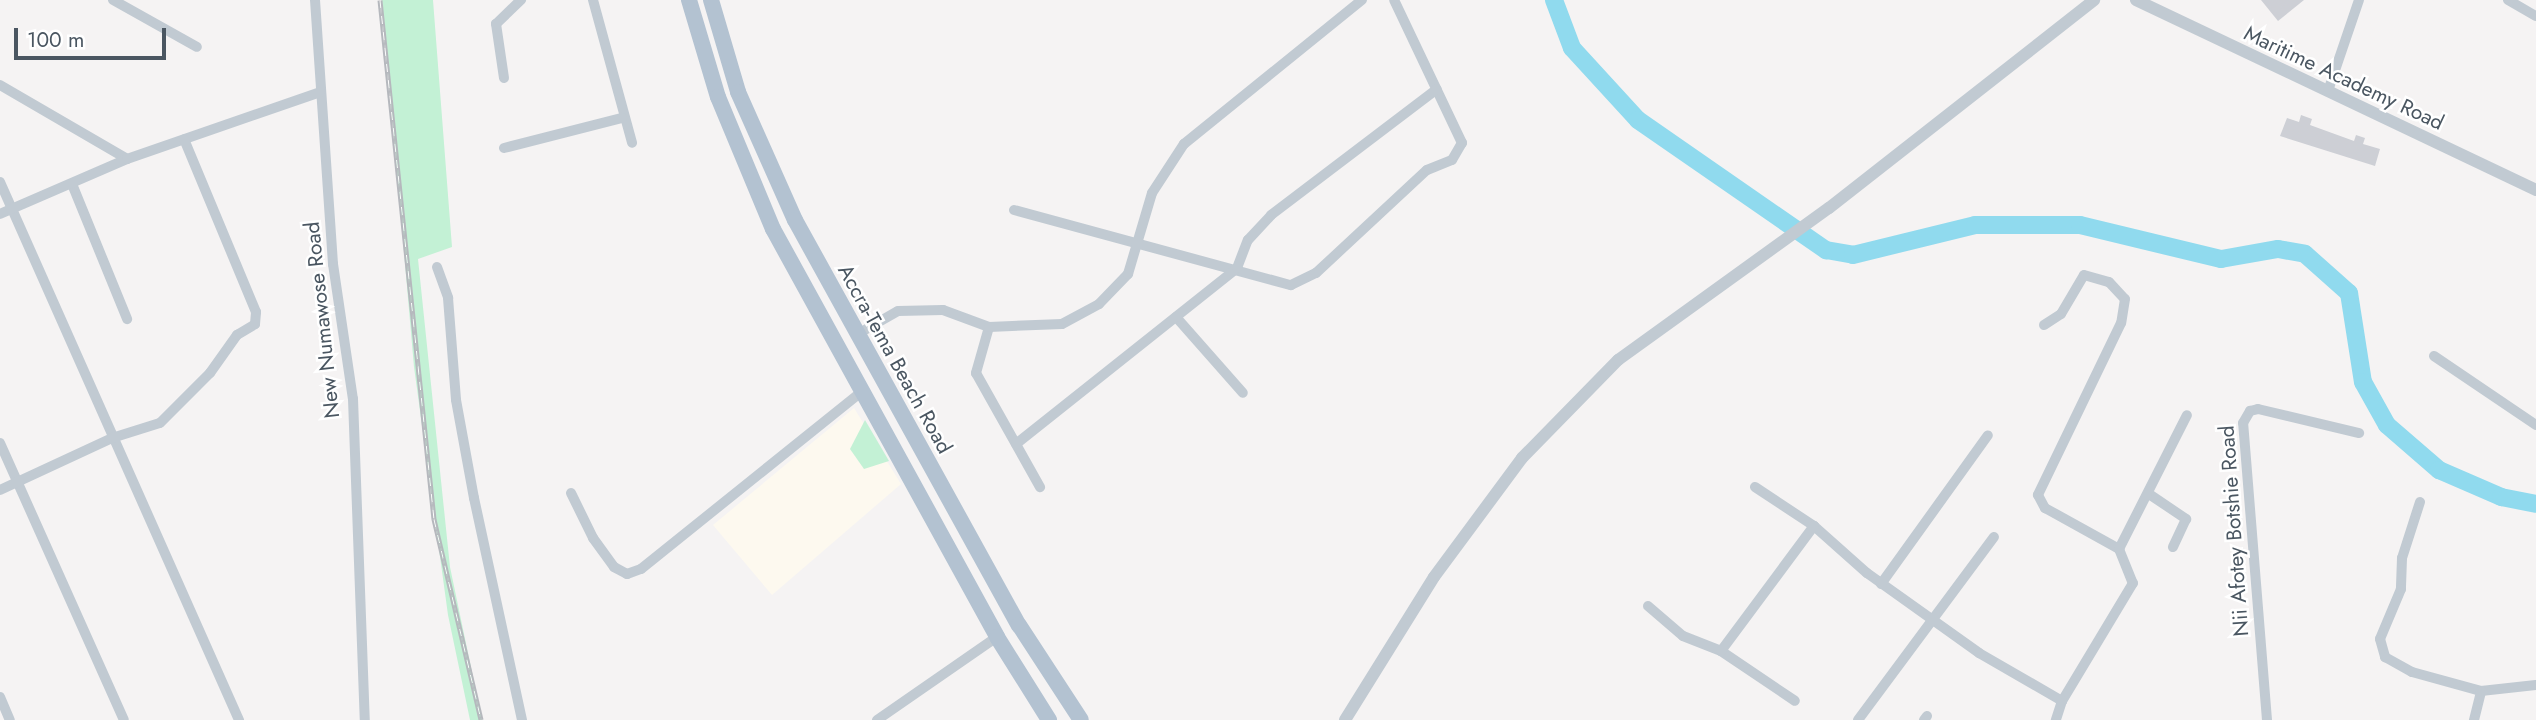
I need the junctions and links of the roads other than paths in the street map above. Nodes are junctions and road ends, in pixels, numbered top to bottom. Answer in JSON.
{"nodes":[{"id":1,"x":113,"y":0,"type":"edge"},
{"id":2,"x":314,"y":0,"type":"edge"},
{"id":3,"x":521,"y":0,"type":"edge"},
{"id":4,"x":593,"y":0,"type":"edge"},
{"id":5,"x":689,"y":0,"type":"edge"},
{"id":6,"x":711,"y":0,"type":"edge"},
{"id":7,"x":1362,"y":0,"type":"edge"},
{"id":8,"x":1394,"y":0,"type":"edge"},
{"id":9,"x":2094,"y":0,"type":"edge"},
{"id":10,"x":2136,"y":0,"type":"edge"},
{"id":11,"x":2359,"y":0,"type":"edge"},
{"id":12,"x":2508,"y":0,"type":"edge"},
{"id":13,"x":2536,"y":16,"type":"edge"},
{"id":14,"x":197,"y":47,"type":"dead end"},
{"id":15,"x":504,"y":78,"type":"dead end"},
{"id":16,"x":0,"y":85,"type":"edge"},
{"id":17,"x":1437,"y":89,"type":"junction"},
{"id":18,"x":2328,"y":91,"type":"junction"},
{"id":19,"x":320,"y":92,"type":"junction"},
{"id":20,"x":622,"y":118,"type":"junction"},
{"id":21,"x":184,"y":139,"type":"junction"},
{"id":22,"x":632,"y":143,"type":"dead end"},
{"id":23,"x":504,"y":148,"type":"dead end"},
{"id":24,"x":127,"y":159,"type":"junction"},
{"id":25,"x":0,"y":183,"type":"edge"},
{"id":26,"x":72,"y":184,"type":"junction"},
{"id":27,"x":2536,"y":190,"type":"edge"},
{"id":28,"x":1014,"y":210,"type":"dead end"},
{"id":29,"x":5,"y":212,"type":"edge"},
{"id":30,"x":1140,"y":243,"type":"junction"},
{"id":31,"x":437,"y":267,"type":"dead end"},
{"id":32,"x":1237,"y":268,"type":"junction"},
{"id":33,"x":1176,"y":317,"type":"junction"},
{"id":34,"x":127,"y":319,"type":"dead end"},
{"id":35,"x":2044,"y":325,"type":"dead end"},
{"id":36,"x":989,"y":327,"type":"junction"},
{"id":37,"x":856,"y":335,"type":"junction"},
{"id":38,"x":2434,"y":356,"type":"dead end"},
{"id":39,"x":862,"y":391,"type":"junction"},
{"id":40,"x":1243,"y":393,"type":"dead end"},
{"id":41,"x":2188,"y":415,"type":"dead end"},
{"id":42,"x":2536,"y":425,"type":"edge"},
{"id":43,"x":2359,"y":433,"type":"dead end"},
{"id":44,"x":1988,"y":435,"type":"dead end"},
{"id":45,"x":112,"y":438,"type":"junction"},
{"id":46,"x":0,"y":443,"type":"edge"},
{"id":47,"x":1016,"y":444,"type":"junction"},
{"id":48,"x":19,"y":482,"type":"junction"},
{"id":49,"x":1040,"y":487,"type":"dead end"},
{"id":50,"x":1755,"y":487,"type":"dead end"},
{"id":51,"x":0,"y":491,"type":"edge"},
{"id":52,"x":571,"y":493,"type":"dead end"},
{"id":53,"x":2149,"y":494,"type":"junction"},
{"id":54,"x":2420,"y":502,"type":"dead end"},
{"id":55,"x":1814,"y":526,"type":"junction"},
{"id":56,"x":1994,"y":537,"type":"dead end"},
{"id":57,"x":2173,"y":547,"type":"dead end"},
{"id":58,"x":2119,"y":549,"type":"junction"},
{"id":59,"x":1881,"y":584,"type":"junction"},
{"id":60,"x":1648,"y":606,"type":"dead end"},
{"id":61,"x":1935,"y":622,"type":"junction"},
{"id":62,"x":1019,"y":625,"type":"junction"},
{"id":63,"x":997,"y":637,"type":"junction"},
{"id":64,"x":1721,"y":651,"type":"junction"},
{"id":65,"x":2536,"y":685,"type":"edge"},
{"id":66,"x":2481,"y":691,"type":"junction"},
{"id":67,"x":0,"y":696,"type":"edge"},
{"id":68,"x":1795,"y":701,"type":"dead end"},
{"id":69,"x":2062,"y":701,"type":"junction"},
{"id":70,"x":121,"y":719,"type":"edge"},
{"id":71,"x":10,"y":720,"type":"edge"},
{"id":72,"x":239,"y":720,"type":"edge"},
{"id":73,"x":365,"y":720,"type":"edge"},
{"id":74,"x":522,"y":720,"type":"edge"},
{"id":75,"x":877,"y":720,"type":"edge"},
{"id":76,"x":1049,"y":720,"type":"edge"},
{"id":77,"x":1082,"y":720,"type":"edge"},
{"id":78,"x":1345,"y":720,"type":"edge"},
{"id":79,"x":1858,"y":720,"type":"edge"},
{"id":80,"x":2056,"y":720,"type":"edge"},
{"id":81,"x":2267,"y":720,"type":"edge"},
{"id":82,"x":2474,"y":720,"type":"edge"}],
"edges":[{"from":1,"to":14,"type":"street"},
{"from":2,"to":19,"type":"street","name":"New Numawose Road"},
{"from":3,"to":15,"type":"street"},
{"from":4,"to":20,"type":"street"},
{"from":5,"to":39,"type":"main road","name":"Accra-Tema Beach Road"},
{"from":6,"to":37,"type":"main road","name":"Accra-Tema Beach Road"},
{"from":7,"to":30,"type":"street"},
{"from":8,"to":17,"type":"street"},
{"from":9,"to":78,"type":"street"},
{"from":10,"to":18,"type":"street","name":"Maritime Academy Road"},
{"from":11,"to":18,"type":"street"},
{"from":12,"to":13,"type":"street"},
{"from":16,"to":24,"type":"street"},
{"from":17,"to":32,"type":"street"},
{"from":17,"to":32,"type":"street"},
{"from":18,"to":27,"type":"street","name":"Maritime Academy Road"},
{"from":19,"to":21,"type":"street"},
{"from":19,"to":73,"type":"street","name":"New Numawose Road"},
{"from":20,"to":22,"type":"street"},
{"from":20,"to":23,"type":"street"},
{"from":21,"to":24,"type":"street"},
{"from":21,"to":45,"type":"street"},
{"from":24,"to":26,"type":"street"},
{"from":25,"to":29,"type":"street"},
{"from":26,"to":29,"type":"street"},
{"from":26,"to":34,"type":"street"},
{"from":28,"to":30,"type":"street"},
{"from":29,"to":45,"type":"street"},
{"from":30,"to":32,"type":"street"},
{"from":30,"to":36,"type":"street"},
{"from":31,"to":74,"type":"street"},
{"from":32,"to":33,"type":"street"},
{"from":33,"to":40,"type":"street"},
{"from":33,"to":47,"type":"street"},
{"from":35,"to":58,"type":"street"},
{"from":36,"to":37,"type":"street"},
{"from":36,"to":47,"type":"street"},
{"from":37,"to":62,"type":"main road","name":"Accra-Tema Beach Road"},
{"from":38,"to":42,"type":"street"},
{"from":39,"to":52,"type":"street"},
{"from":39,"to":63,"type":"main road","name":"Accra-Tema Beach Road"},
{"from":41,"to":53,"type":"street"},
{"from":43,"to":81,"type":"street","name":"Nii Afotey Botshie Road"},
{"from":44,"to":59,"type":"street"},
{"from":45,"to":48,"type":"street"},
{"from":45,"to":72,"type":"street"},
{"from":46,"to":48,"type":"street"},
{"from":47,"to":49,"type":"street"},
{"from":48,"to":51,"type":"street"},
{"from":48,"to":70,"type":"street"},
{"from":50,"to":55,"type":"street"},
{"from":53,"to":57,"type":"street"},
{"from":53,"to":58,"type":"street"},
{"from":54,"to":66,"type":"street"},
{"from":55,"to":59,"type":"street"},
{"from":55,"to":64,"type":"street"},
{"from":56,"to":61,"type":"street"},
{"from":58,"to":69,"type":"street"},
{"from":59,"to":61,"type":"street"},
{"from":60,"to":64,"type":"street"},
{"from":61,"to":69,"type":"street"},
{"from":61,"to":79,"type":"street"},
{"from":62,"to":63,"type":"main road"},
{"from":62,"to":77,"type":"main road","name":"Accra-Tema Beach Road"},
{"from":63,"to":75,"type":"street"},
{"from":63,"to":76,"type":"main road","name":"Accra-Tema Beach Road"},
{"from":64,"to":68,"type":"street"},
{"from":65,"to":66,"type":"street"},
{"from":66,"to":82,"type":"street"},
{"from":67,"to":71,"type":"street"},
{"from":69,"to":80,"type":"street"}]}
